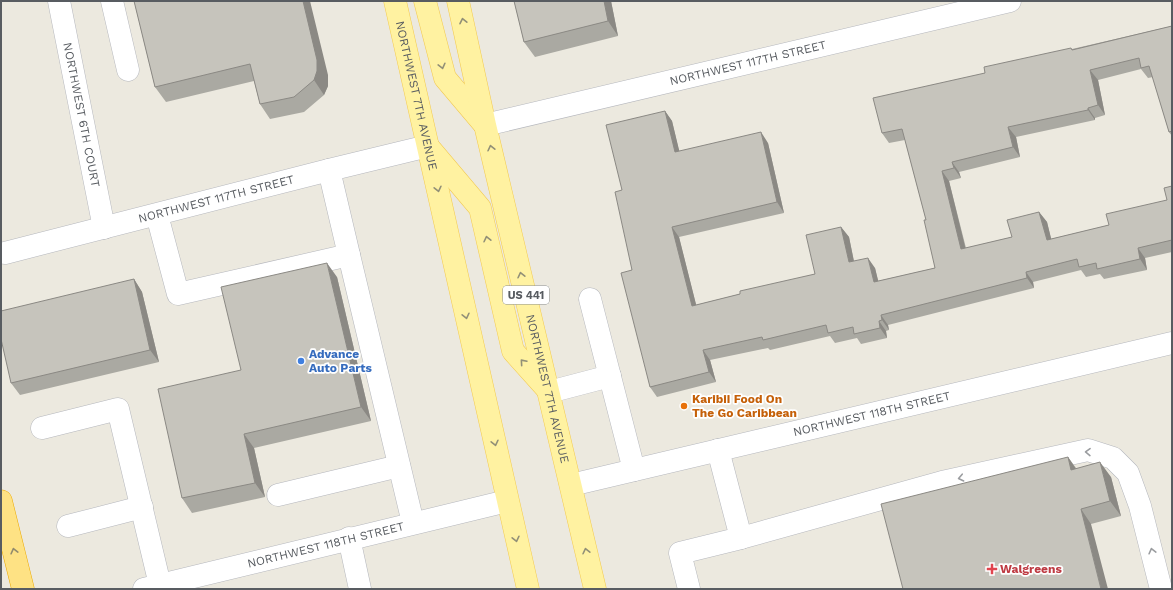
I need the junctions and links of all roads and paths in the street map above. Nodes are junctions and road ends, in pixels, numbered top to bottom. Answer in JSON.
{"nodes":[{"id":1,"x":59,"y":1,"type":"edge"},
{"id":2,"x":112,"y":1,"type":"edge"},
{"id":3,"x":395,"y":1,"type":"edge"},
{"id":4,"x":425,"y":1,"type":"edge"},
{"id":5,"x":458,"y":1,"type":"edge"},
{"id":6,"x":1010,"y":1,"type":"edge"},
{"id":7,"x":128,"y":70,"type":"dead end"},
{"id":8,"x":485,"y":125,"type":"junction"},
{"id":9,"x":428,"y":146,"type":"junction"},
{"id":10,"x":329,"y":170,"type":"junction"},
{"id":11,"x":157,"y":214,"type":"junction"},
{"id":12,"x":104,"y":228,"type":"junction"},
{"id":13,"x":5,"y":253,"type":"dead end"},
{"id":14,"x":349,"y":255,"type":"junction"},
{"id":15,"x":590,"y":299,"type":"dead end"},
{"id":16,"x":1172,"y":343,"type":"edge"},
{"id":17,"x":610,"y":376,"type":"junction"},
{"id":18,"x":549,"y":392,"type":"junction"},
{"id":19,"x":42,"y":428,"type":"dead end"},
{"id":20,"x":718,"y":450,"type":"junction"},
{"id":21,"x":399,"y":466,"type":"junction"},
{"id":22,"x":634,"y":470,"type":"junction"},
{"id":23,"x":571,"y":485,"type":"junction"},
{"id":24,"x":278,"y":495,"type":"dead end"},
{"id":25,"x":1,"y":501,"type":"edge"},
{"id":26,"x":507,"y":501,"type":"junction"},
{"id":27,"x":142,"y":507,"type":"junction"},
{"id":28,"x":413,"y":523,"type":"junction"},
{"id":29,"x":68,"y":526,"type":"dead end"},
{"id":30,"x":349,"y":538,"type":"junction"},
{"id":31,"x":741,"y":538,"type":"junction"},
{"id":32,"x":152,"y":587,"type":"edge"},
{"id":33,"x":23,"y":589,"type":"edge"},
{"id":34,"x":360,"y":589,"type":"edge"},
{"id":35,"x":528,"y":589,"type":"edge"},
{"id":36,"x":596,"y":589,"type":"edge"},
{"id":37,"x":689,"y":589,"type":"edge"},
{"id":38,"x":1161,"y":589,"type":"edge"}],
"edges":[{"from":1,"to":12,"type":"street","name":"NORTHWEST 6TH COURT"},
{"from":2,"to":7,"type":"street"},
{"from":3,"to":9,"type":"main road","name":"NORTHWEST 7TH AVENUE"},
{"from":4,"to":8,"type":"main road","one_way":true},
{"from":8,"to":5,"type":"main road","name":"NORTHWEST 7TH AVENUE","number":"US 441","one_way":true},
{"from":6,"to":8,"type":"street","name":"NORTHWEST 117TH STREET"},
{"from":18,"to":8,"type":"main road","name":"NORTHWEST 7TH AVENUE","number":"US 441","one_way":true},
{"from":9,"to":10,"type":"street","name":"NORTHWEST 117TH STREET"},
{"from":18,"to":9,"type":"main road","one_way":true},
{"from":9,"to":26,"type":"main road","name":"NORTHWEST 7TH AVENUE","one_way":true},
{"from":10,"to":11,"type":"street","name":"NORTHWEST 117TH STREET"},
{"from":10,"to":14,"type":"street"},
{"from":11,"to":12,"type":"street","name":"NORTHWEST 117TH STREET"},
{"from":11,"to":14,"type":"street"},
{"from":12,"to":13,"type":"street","name":"NORTHWEST 117TH STREET"},
{"from":14,"to":21,"type":"street"},
{"from":15,"to":17,"type":"street"},
{"from":16,"to":20,"type":"street","name":"NORTHWEST 118TH STREET"},
{"from":17,"to":18,"type":"street"},
{"from":17,"to":22,"type":"street"},
{"from":18,"to":23,"type":"main road","name":"NORTHWEST 7TH AVENUE","number":"US 441"},
{"from":19,"to":27,"type":"street"},
{"from":20,"to":22,"type":"street","name":"NORTHWEST 118TH STREET"},
{"from":20,"to":31,"type":"street"},
{"from":21,"to":24,"type":"street"},
{"from":21,"to":28,"type":"street"},
{"from":22,"to":23,"type":"street","name":"NORTHWEST 118TH STREET"},
{"from":36,"to":23,"type":"main road","name":"NORTHWEST 7TH AVENUE","number":"US 441","one_way":true},
{"from":33,"to":25,"type":"highway","one_way":true},
{"from":26,"to":28,"type":"street","name":"NORTHWEST 118TH STREET"},
{"from":26,"to":35,"type":"main road","name":"NORTHWEST 7TH AVENUE","one_way":true},
{"from":27,"to":29,"type":"street"},
{"from":27,"to":32,"type":"street"},
{"from":28,"to":30,"type":"street","name":"NORTHWEST 118TH STREET"},
{"from":30,"to":32,"type":"street","name":"NORTHWEST 118TH STREET"},
{"from":30,"to":34,"type":"street"},
{"from":31,"to":37,"type":"street"},
{"from":38,"to":31,"type":"street","one_way":true}]}
